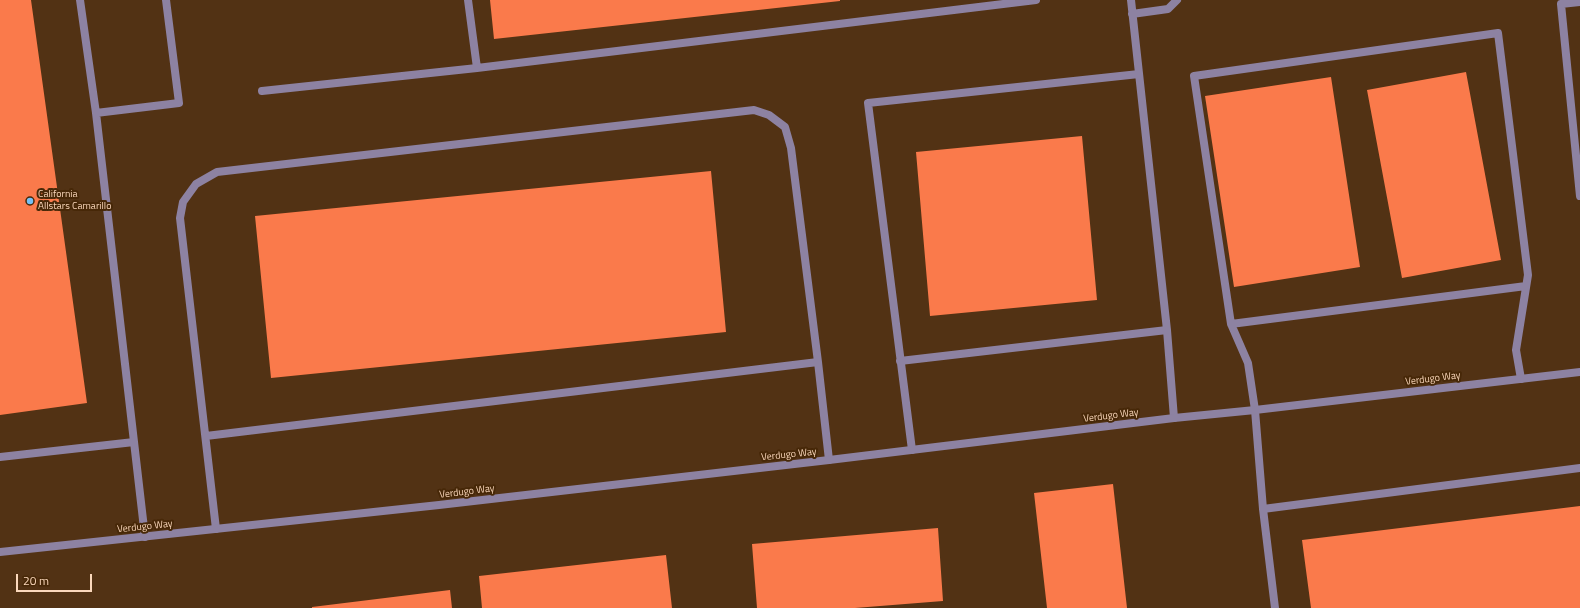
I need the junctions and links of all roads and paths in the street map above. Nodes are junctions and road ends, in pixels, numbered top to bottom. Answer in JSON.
{"nodes":[{"id":1,"x":80,"y":0,"type":"edge"},
{"id":2,"x":166,"y":0,"type":"edge"},
{"id":3,"x":468,"y":0,"type":"edge"},
{"id":4,"x":1036,"y":0,"type":"edge"},
{"id":5,"x":1131,"y":0,"type":"edge"},
{"id":6,"x":1177,"y":0,"type":"edge"},
{"id":7,"x":1580,"y":2,"type":"edge"},
{"id":8,"x":1132,"y":14,"type":"junction"},
{"id":9,"x":477,"y":68,"type":"junction"},
{"id":10,"x":1139,"y":74,"type":"junction"},
{"id":11,"x":262,"y":91,"type":"dead end"},
{"id":12,"x":96,"y":113,"type":"junction"},
{"id":13,"x":1580,"y":196,"type":"edge"},
{"id":14,"x":1526,"y":286,"type":"junction"},
{"id":15,"x":1231,"y":324,"type":"junction"},
{"id":16,"x":1167,"y":330,"type":"junction"},
{"id":17,"x":900,"y":361,"type":"junction"},
{"id":18,"x":818,"y":362,"type":"junction"},
{"id":19,"x":1580,"y":372,"type":"edge"},
{"id":20,"x":1521,"y":379,"type":"junction"},
{"id":21,"x":1254,"y":410,"type":"junction"},
{"id":22,"x":1174,"y":418,"type":"junction"},
{"id":23,"x":206,"y":436,"type":"junction"},
{"id":24,"x":134,"y":442,"type":"junction"},
{"id":25,"x":912,"y":450,"type":"junction"},
{"id":26,"x":0,"y":457,"type":"edge"},
{"id":27,"x":829,"y":460,"type":"junction"},
{"id":28,"x":1580,"y":468,"type":"edge"},
{"id":29,"x":1263,"y":509,"type":"junction"},
{"id":30,"x":216,"y":529,"type":"junction"},
{"id":31,"x":145,"y":537,"type":"junction"},
{"id":32,"x":0,"y":552,"type":"edge"},
{"id":33,"x":1275,"y":608,"type":"edge"}],
"edges":[{"from":1,"to":12,"type":"street"},
{"from":2,"to":12,"type":"street"},
{"from":3,"to":9,"type":"street"},
{"from":4,"to":9,"type":"street"},
{"from":5,"to":8,"type":"street"},
{"from":6,"to":8,"type":"street"},
{"from":7,"to":13,"type":"street"},
{"from":8,"to":10,"type":"street"},
{"from":9,"to":11,"type":"street"},
{"from":10,"to":16,"type":"street"},
{"from":10,"to":17,"type":"street"},
{"from":12,"to":24,"type":"street"},
{"from":14,"to":15,"type":"street"},
{"from":14,"to":15,"type":"street"},
{"from":14,"to":20,"type":"street"},
{"from":15,"to":21,"type":"street"},
{"from":16,"to":17,"type":"street"},
{"from":16,"to":22,"type":"street"},
{"from":17,"to":25,"type":"street"},
{"from":18,"to":23,"type":"street"},
{"from":18,"to":23,"type":"street"},
{"from":18,"to":27,"type":"street"},
{"from":19,"to":20,"type":"street","name":"Verdugo Way"},
{"from":20,"to":21,"type":"street","name":"Verdugo Way"},
{"from":21,"to":22,"type":"street","name":"Verdugo Way"},
{"from":21,"to":29,"type":"street"},
{"from":22,"to":25,"type":"street","name":"Verdugo Way"},
{"from":23,"to":30,"type":"street"},
{"from":24,"to":26,"type":"street"},
{"from":24,"to":31,"type":"street"},
{"from":25,"to":27,"type":"street","name":"Verdugo Way"},
{"from":27,"to":30,"type":"street","name":"Verdugo Way"},
{"from":28,"to":29,"type":"street"},
{"from":29,"to":33,"type":"street"},
{"from":30,"to":31,"type":"street","name":"Verdugo Way"},
{"from":31,"to":32,"type":"street","name":"Verdugo Way"}]}
